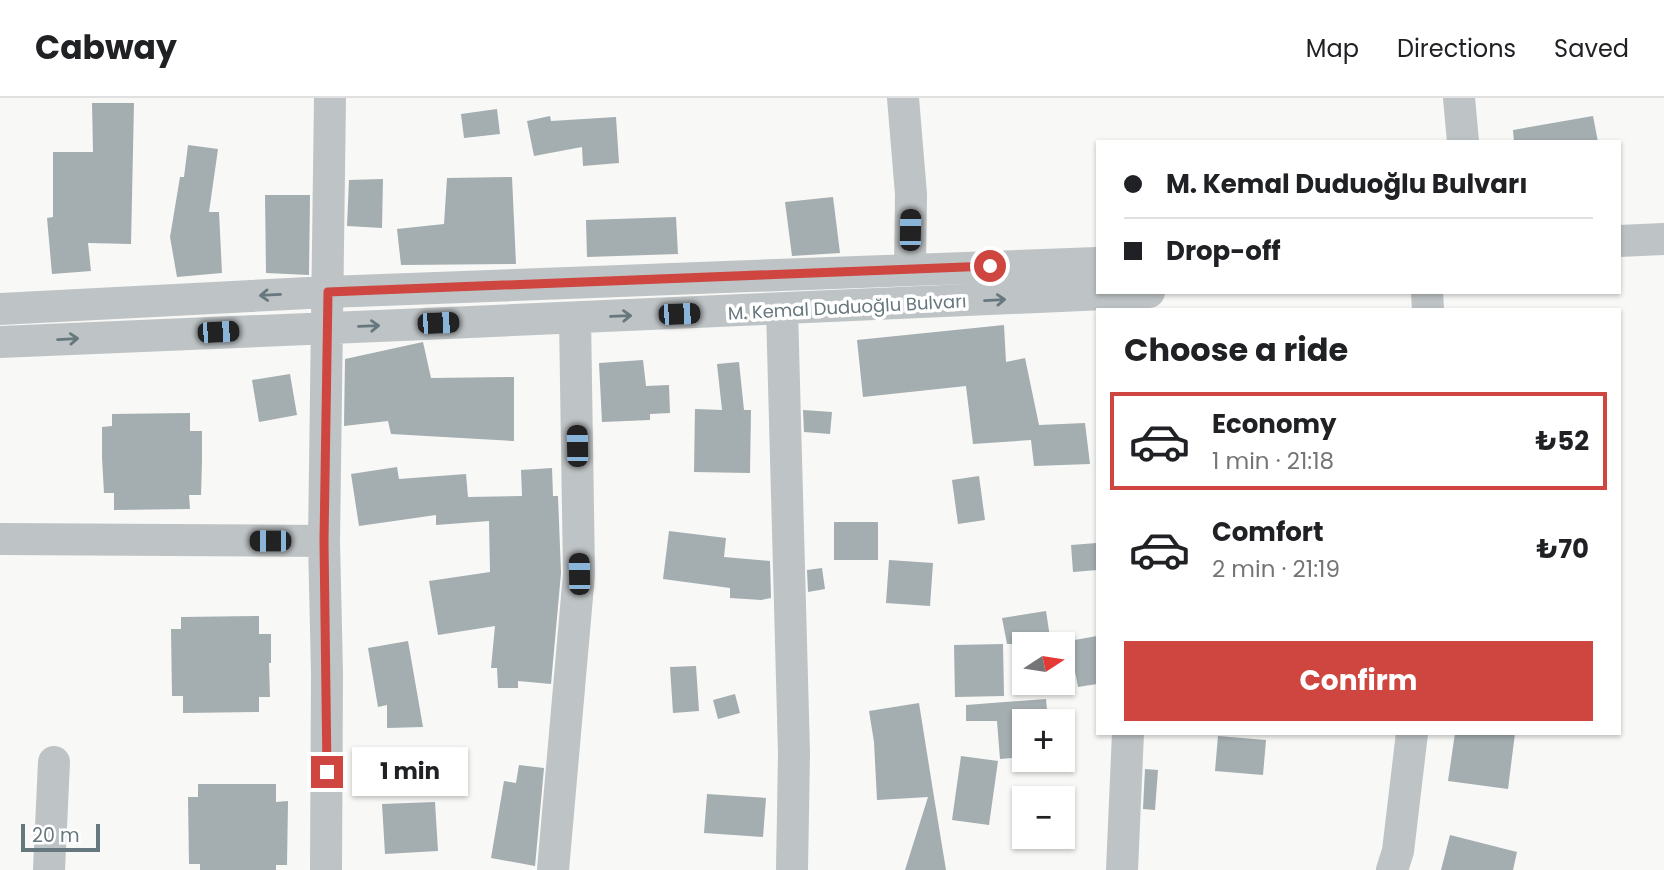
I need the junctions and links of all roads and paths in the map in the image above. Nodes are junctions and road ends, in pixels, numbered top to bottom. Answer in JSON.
{"nodes":[{"id":1,"x":330,"y":98,"type":"edge"},
{"id":2,"x":903,"y":98,"type":"edge"},
{"id":3,"x":1459,"y":98,"type":"edge"},
{"id":4,"x":1463,"y":140,"type":"edge"},
{"id":5,"x":1664,"y":239,"type":"edge"},
{"id":6,"x":1621,"y":242,"type":"edge"},
{"id":7,"x":1096,"y":262,"type":"edge"},
{"id":8,"x":910,"y":269,"type":"junction"},
{"id":9,"x":328,"y":292,"type":"junction"},
{"id":10,"x":1140,"y":294,"type":"edge"},
{"id":11,"x":1105,"y":302,"type":"edge"},
{"id":12,"x":0,"y":309,"type":"edge"},
{"id":13,"x":782,"y":310,"type":"junction"},
{"id":14,"x":575,"y":318,"type":"junction"},
{"id":15,"x":327,"y":327,"type":"junction"},
{"id":16,"x":0,"y":342,"type":"edge"},
{"id":17,"x":0,"y":539,"type":"edge"},
{"id":18,"x":324,"y":541,"type":"junction"},
{"id":19,"x":1128,"y":735,"type":"edge"},
{"id":20,"x":1412,"y":735,"type":"edge"},
{"id":21,"x":54,"y":762,"type":"dead end"},
{"id":22,"x":49,"y":870,"type":"edge"},
{"id":23,"x":326,"y":870,"type":"edge"},
{"id":24,"x":553,"y":870,"type":"edge"},
{"id":25,"x":792,"y":870,"type":"edge"},
{"id":26,"x":1122,"y":870,"type":"edge"},
{"id":27,"x":1392,"y":870,"type":"edge"}],
"edges":[{"from":1,"to":9,"type":"street"},
{"from":2,"to":8,"type":"street"},
{"from":3,"to":4,"type":"street"},
{"from":5,"to":6,"type":"street"},
{"from":7,"to":8,"type":"street","name":"M. Kemal Duduoğlu Bulvarı"},
{"from":8,"to":9,"type":"street","name":"M. Kemal Duduoğlu Bulvarı"},
{"from":9,"to":12,"type":"street","name":"M. Kemal Duduoğlu Bulvarı","one_way":true},
{"from":9,"to":15,"type":"street"},
{"from":10,"to":11,"type":"street","name":"M. Kemal Duduoğlu Bulvarı"},
{"from":13,"to":11,"type":"street","name":"M. Kemal Duduoğlu Bulvarı","one_way":true},
{"from":14,"to":13,"type":"street","name":"M. Kemal Duduoğlu Bulvarı","one_way":true},
{"from":13,"to":25,"type":"street"},
{"from":15,"to":14,"type":"street","name":"M. Kemal Duduoğlu Bulvarı","one_way":true},
{"from":14,"to":24,"type":"street"},
{"from":16,"to":15,"type":"street","name":"M. Kemal Duduoğlu Bulvarı","one_way":true},
{"from":15,"to":18,"type":"street"},
{"from":17,"to":18,"type":"street"},
{"from":18,"to":23,"type":"street"},
{"from":19,"to":26,"type":"street"},
{"from":20,"to":27,"type":"street"},
{"from":21,"to":22,"type":"street"}]}
